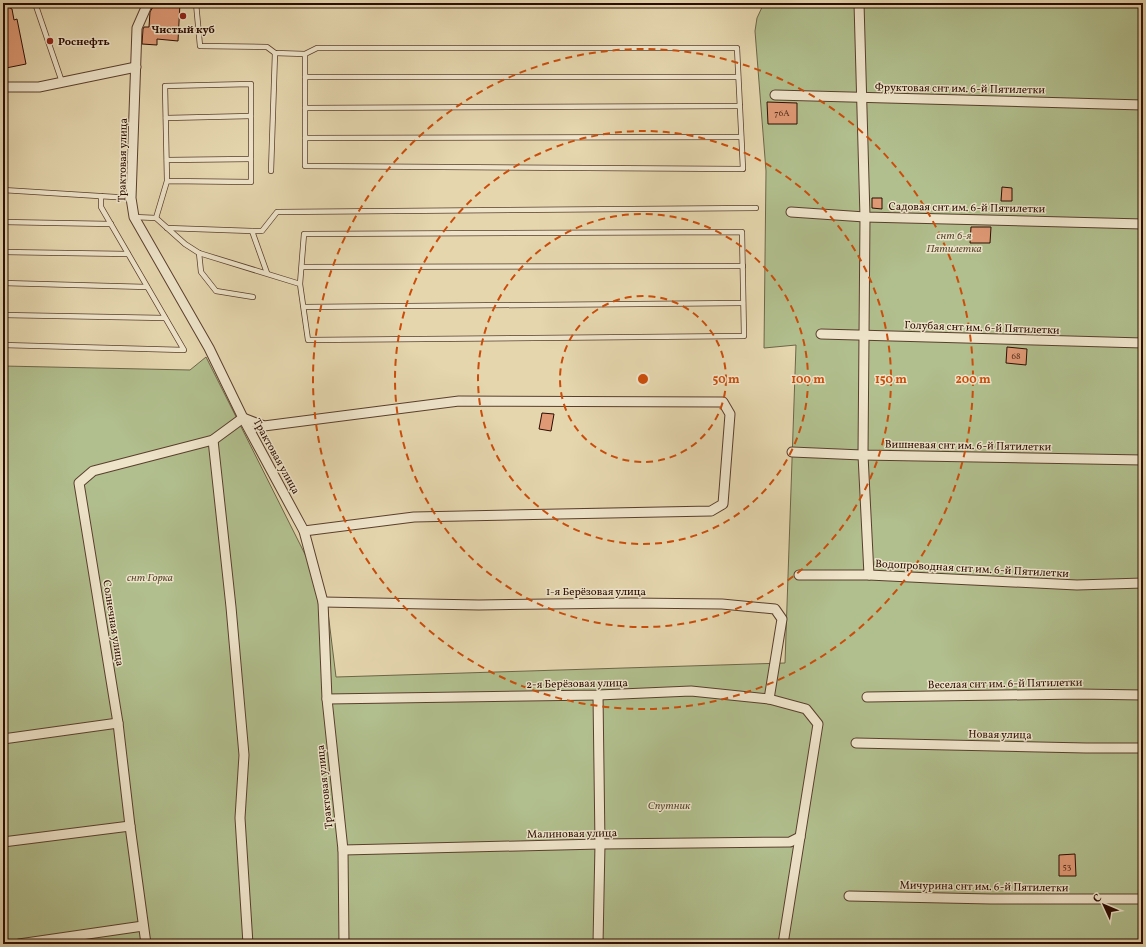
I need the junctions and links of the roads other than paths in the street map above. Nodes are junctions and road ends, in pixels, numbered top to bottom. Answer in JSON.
{"nodes":[{"id":1,"x":29,"y":3,"type":"edge"},
{"id":2,"x":35,"y":3,"type":"edge"},
{"id":3,"x":148,"y":3,"type":"edge"},
{"id":4,"x":196,"y":3,"type":"edge"},
{"id":5,"x":858,"y":3,"type":"edge"},
{"id":6,"x":11,"y":5,"type":"dead end"},
{"id":7,"x":276,"y":53,"type":"junction"},
{"id":8,"x":305,"y":54,"type":"junction"},
{"id":9,"x":136,"y":67,"type":"junction"},
{"id":10,"x":305,"y":77,"type":"junction"},
{"id":11,"x":738,"y":77,"type":"junction"},
{"id":12,"x":62,"y":82,"type":"junction"},
{"id":13,"x":3,"y":87,"type":"edge"},
{"id":14,"x":775,"y":95,"type":"dead end"},
{"id":15,"x":862,"y":98,"type":"junction"},
{"id":16,"x":1143,"y":105,"type":"edge"},
{"id":17,"x":740,"y":106,"type":"junction"},
{"id":18,"x":305,"y":108,"type":"junction"},
{"id":19,"x":251,"y":116,"type":"junction"},
{"id":20,"x":166,"y":118,"type":"junction"},
{"id":21,"x":741,"y":137,"type":"junction"},
{"id":22,"x":305,"y":138,"type":"junction"},
{"id":23,"x":251,"y":159,"type":"junction"},
{"id":24,"x":167,"y":160,"type":"junction"},
{"id":25,"x":271,"y":171,"type":"dead end"},
{"id":26,"x":167,"y":181,"type":"junction"},
{"id":27,"x":3,"y":190,"type":"edge"},
{"id":28,"x":101,"y":196,"type":"junction"},
{"id":29,"x":131,"y":198,"type":"junction"},
{"id":30,"x":756,"y":208,"type":"dead end"},
{"id":31,"x":791,"y":212,"type":"dead end"},
{"id":32,"x":134,"y":217,"type":"junction"},
{"id":33,"x":865,"y":217,"type":"junction"},
{"id":34,"x":156,"y":218,"type":"junction"},
{"id":35,"x":3,"y":222,"type":"edge"},
{"id":36,"x":111,"y":224,"type":"junction"},
{"id":37,"x":1143,"y":224,"type":"edge"},
{"id":38,"x":166,"y":228,"type":"junction"},
{"id":39,"x":252,"y":232,"type":"junction"},
{"id":40,"x":3,"y":252,"type":"edge"},
{"id":41,"x":199,"y":252,"type":"junction"},
{"id":42,"x":128,"y":254,"type":"junction"},
{"id":43,"x":743,"y":266,"type":"junction"},
{"id":44,"x":302,"y":267,"type":"junction"},
{"id":45,"x":267,"y":273,"type":"junction"},
{"id":46,"x":3,"y":283,"type":"edge"},
{"id":47,"x":300,"y":284,"type":"junction"},
{"id":48,"x":147,"y":287,"type":"junction"},
{"id":49,"x":253,"y":297,"type":"dead end"},
{"id":50,"x":743,"y":303,"type":"junction"},
{"id":51,"x":304,"y":307,"type":"junction"},
{"id":52,"x":3,"y":315,"type":"edge"},
{"id":53,"x":165,"y":318,"type":"junction"},
{"id":54,"x":821,"y":334,"type":"dead end"},
{"id":55,"x":864,"y":335,"type":"junction"},
{"id":56,"x":1143,"y":344,"type":"edge"},
{"id":57,"x":3,"y":345,"type":"edge"},
{"id":58,"x":243,"y":418,"type":"junction"},
{"id":59,"x":213,"y":440,"type":"junction"},
{"id":60,"x":792,"y":452,"type":"dead end"},
{"id":61,"x":863,"y":455,"type":"junction"},
{"id":62,"x":1143,"y":460,"type":"edge"},
{"id":63,"x":304,"y":531,"type":"junction"},
{"id":64,"x":800,"y":575,"type":"dead end"},
{"id":65,"x":869,"y":575,"type":"junction"},
{"id":66,"x":1143,"y":583,"type":"edge"},
{"id":67,"x":323,"y":602,"type":"junction"},
{"id":68,"x":1143,"y":694,"type":"edge"},
{"id":69,"x":598,"y":695,"type":"junction"},
{"id":70,"x":867,"y":696,"type":"dead end"},
{"id":71,"x":327,"y":699,"type":"junction"},
{"id":72,"x":769,"y":699,"type":"junction"},
{"id":73,"x":118,"y":723,"type":"junction"},
{"id":74,"x":3,"y":739,"type":"edge"},
{"id":75,"x":856,"y":743,"type":"dead end"},
{"id":76,"x":1143,"y":748,"type":"edge"},
{"id":77,"x":130,"y":826,"type":"junction"},
{"id":78,"x":800,"y":837,"type":"junction"},
{"id":79,"x":3,"y":842,"type":"edge"},
{"id":80,"x":600,"y":844,"type":"junction"},
{"id":81,"x":342,"y":850,"type":"junction"},
{"id":82,"x":849,"y":896,"type":"dead end"},
{"id":83,"x":1143,"y":899,"type":"edge"},
{"id":84,"x":143,"y":926,"type":"junction"},
{"id":85,"x":19,"y":944,"type":"edge"},
{"id":86,"x":146,"y":944,"type":"edge"},
{"id":87,"x":248,"y":944,"type":"edge"},
{"id":88,"x":344,"y":944,"type":"edge"},
{"id":89,"x":598,"y":944,"type":"edge"},
{"id":90,"x":783,"y":944,"type":"edge"}],
"edges":[{"from":1,"to":6,"type":"lane"},
{"from":2,"to":12,"type":"lane"},
{"from":3,"to":9,"type":"street","name":"Трактовая улица"},
{"from":4,"to":7,"type":"lane"},
{"from":5,"to":15,"type":"street"},
{"from":7,"to":8,"type":"lane"},
{"from":7,"to":25,"type":"lane"},
{"from":8,"to":10,"type":"lane"},
{"from":8,"to":11,"type":"lane"},
{"from":9,"to":12,"type":"street"},
{"from":9,"to":29,"type":"street","name":"Трактовая улица"},
{"from":10,"to":11,"type":"lane"},
{"from":10,"to":18,"type":"lane"},
{"from":11,"to":17,"type":"lane"},
{"from":12,"to":13,"type":"street"},
{"from":14,"to":15,"type":"street","name":"Фруктовая снт им. 6-й Пятилетки"},
{"from":15,"to":16,"type":"street","name":"Фруктовая снт им. 6-й Пятилетки"},
{"from":15,"to":33,"type":"street"},
{"from":17,"to":18,"type":"lane"},
{"from":17,"to":21,"type":"lane"},
{"from":18,"to":22,"type":"lane"},
{"from":19,"to":20,"type":"lane"},
{"from":19,"to":20,"type":"lane"},
{"from":19,"to":23,"type":"lane"},
{"from":20,"to":24,"type":"lane"},
{"from":21,"to":22,"type":"lane"},
{"from":21,"to":22,"type":"lane"},
{"from":23,"to":24,"type":"lane"},
{"from":23,"to":26,"type":"lane"},
{"from":24,"to":26,"type":"lane"},
{"from":26,"to":34,"type":"lane"},
{"from":27,"to":28,"type":"lane"},
{"from":28,"to":29,"type":"lane"},
{"from":28,"to":36,"type":"lane"},
{"from":29,"to":32,"type":"street","name":"Трактовая улица"},
{"from":30,"to":39,"type":"lane"},
{"from":31,"to":33,"type":"street","name":"Садовая снт им. 6-й Пятилетки"},
{"from":32,"to":34,"type":"lane"},
{"from":32,"to":58,"type":"street","name":"Трактовая улица"},
{"from":33,"to":37,"type":"street","name":"Садовая снт им. 6-й Пятилетки"},
{"from":33,"to":55,"type":"street"},
{"from":34,"to":38,"type":"lane"},
{"from":35,"to":36,"type":"lane"},
{"from":36,"to":42,"type":"lane"},
{"from":38,"to":39,"type":"lane"},
{"from":38,"to":41,"type":"lane"},
{"from":39,"to":45,"type":"lane"},
{"from":40,"to":42,"type":"lane"},
{"from":41,"to":45,"type":"lane"},
{"from":41,"to":49,"type":"lane"},
{"from":42,"to":48,"type":"lane"},
{"from":43,"to":44,"type":"lane"},
{"from":43,"to":44,"type":"lane"},
{"from":43,"to":50,"type":"lane"},
{"from":44,"to":47,"type":"lane"},
{"from":45,"to":47,"type":"lane"},
{"from":46,"to":48,"type":"lane"},
{"from":47,"to":51,"type":"lane"},
{"from":48,"to":53,"type":"lane"},
{"from":50,"to":51,"type":"lane"},
{"from":50,"to":51,"type":"lane"},
{"from":52,"to":53,"type":"lane"},
{"from":53,"to":57,"type":"lane"},
{"from":54,"to":55,"type":"street","name":"Голубая снт им. 6-й Пятилетки"},
{"from":55,"to":56,"type":"street","name":"Голубая снт им. 6-й Пятилетки"},
{"from":55,"to":61,"type":"street"},
{"from":58,"to":59,"type":"street","name":"Солнечная улица"},
{"from":58,"to":63,"type":"street","name":"Трактовая улица"},
{"from":58,"to":63,"type":"street"},
{"from":59,"to":73,"type":"street","name":"Солнечная улица"},
{"from":59,"to":87,"type":"street"},
{"from":60,"to":61,"type":"street","name":"Вишневая снт им. 6-й Пятилетки"},
{"from":61,"to":62,"type":"street","name":"Вишневая снт им. 6-й Пятилетки"},
{"from":61,"to":65,"type":"street"},
{"from":63,"to":67,"type":"street","name":"Трактовая улица"},
{"from":64,"to":65,"type":"street","name":"Водопроводная снт им. 6-й Пятилетки"},
{"from":65,"to":66,"type":"street","name":"Водопроводная снт им. 6-й Пятилетки"},
{"from":67,"to":71,"type":"street","name":"Трактовая улица"},
{"from":67,"to":72,"type":"street","name":"1-я Берёзовая улица"},
{"from":68,"to":70,"type":"street","name":"Веселая снт им. 6-й Пятилетки"},
{"from":69,"to":71,"type":"street","name":"2-я Берёзовая улица"},
{"from":69,"to":72,"type":"street","name":"2-я Берёзовая улица"},
{"from":69,"to":80,"type":"street"},
{"from":71,"to":81,"type":"street","name":"Трактовая улица"},
{"from":72,"to":78,"type":"street","name":"2-я Берёзовая улица"},
{"from":73,"to":74,"type":"street"},
{"from":73,"to":77,"type":"street","name":"Солнечная улица"},
{"from":75,"to":76,"type":"street","name":"Новая улица"},
{"from":77,"to":79,"type":"street"},
{"from":77,"to":84,"type":"street","name":"Солнечная улица"},
{"from":78,"to":80,"type":"street","name":"Малиновая улица"},
{"from":78,"to":90,"type":"street"},
{"from":80,"to":81,"type":"street","name":"Малиновая улица"},
{"from":80,"to":89,"type":"street"},
{"from":81,"to":88,"type":"street","name":"Трактовая улица"},
{"from":82,"to":83,"type":"street","name":"Мичурина снт им. 6-й Пятилетки"},
{"from":84,"to":85,"type":"street"},
{"from":84,"to":86,"type":"street","name":"Солнечная улица"}]}
